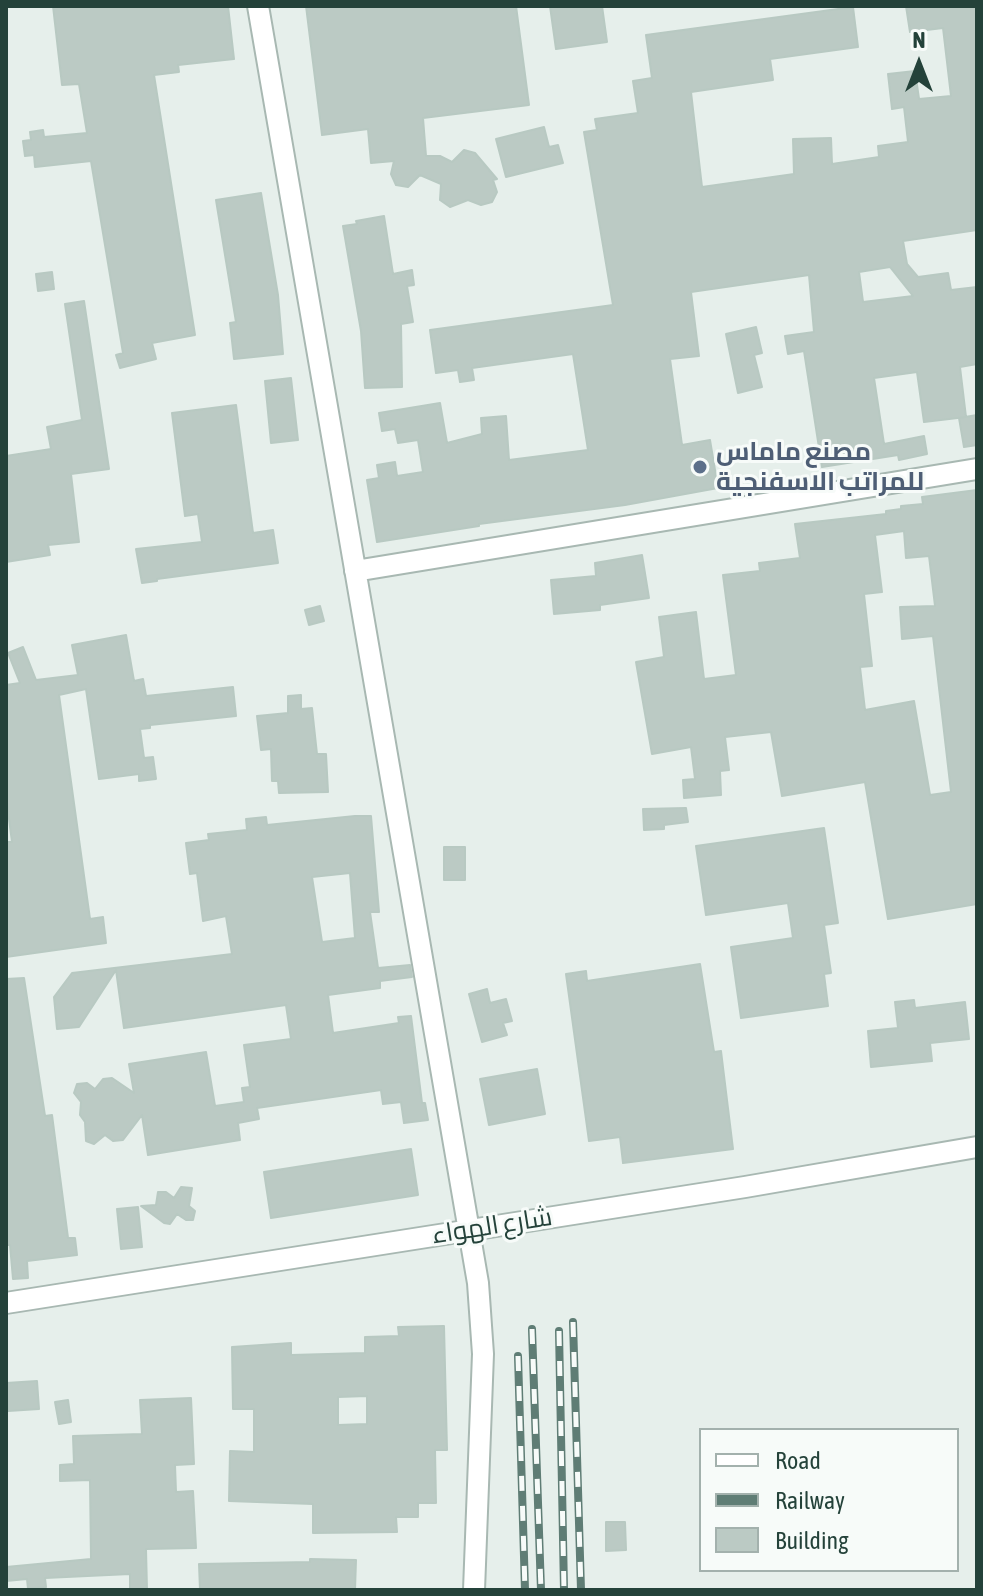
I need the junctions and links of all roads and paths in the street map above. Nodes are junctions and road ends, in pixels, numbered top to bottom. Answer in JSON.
{"nodes":[{"id":1,"x":258,"y":6,"type":"edge"},
{"id":2,"x":977,"y":469,"type":"edge"},
{"id":3,"x":355,"y":571,"type":"junction"},
{"id":4,"x":977,"y":1147,"type":"edge"},
{"id":5,"x":467,"y":1223,"type":"junction"},
{"id":6,"x":6,"y":1303,"type":"edge"},
{"id":7,"x":474,"y":1590,"type":"edge"}],
"edges":[{"from":1,"to":3,"type":"street"},
{"from":2,"to":3,"type":"street"},
{"from":3,"to":5,"type":"street"},
{"from":4,"to":5,"type":"street","name":"شارع الهواء"},
{"from":5,"to":6,"type":"street","name":"شارع الهواء"},
{"from":5,"to":7,"type":"street"}]}
